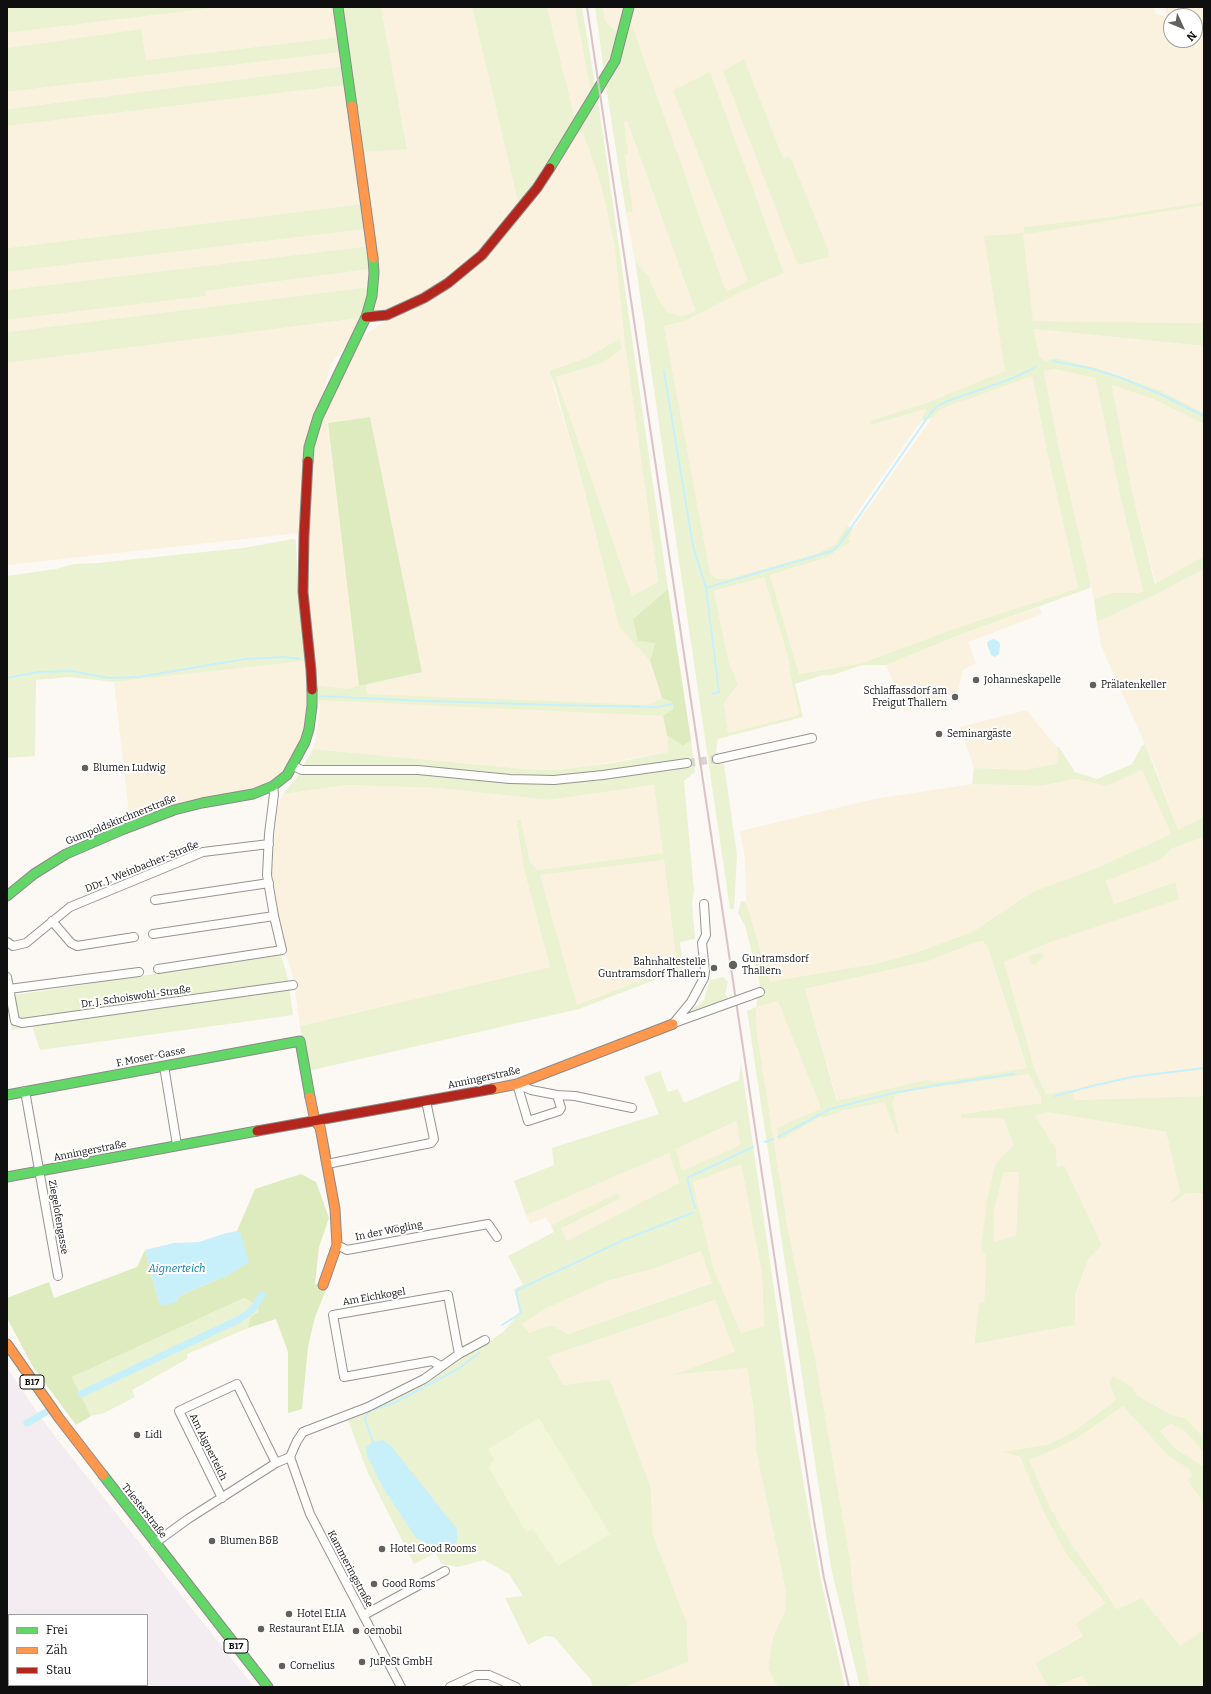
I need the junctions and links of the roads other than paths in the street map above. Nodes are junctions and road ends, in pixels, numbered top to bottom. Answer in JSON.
{"nodes":[{"id":1,"x":338,"y":7,"type":"edge"},
{"id":2,"x":630,"y":7,"type":"edge"},
{"id":3,"x":366,"y":317,"type":"junction"},
{"id":4,"x":812,"y":738,"type":"dead end"},
{"id":5,"x":717,"y":759,"type":"tunnel mouth"},
{"id":6,"x":687,"y":763,"type":"tunnel mouth"},
{"id":7,"x":293,"y":766,"type":"junction"},
{"id":8,"x":273,"y":786,"type":"junction"},
{"id":9,"x":269,"y":844,"type":"junction"},
{"id":10,"x":269,"y":883,"type":"junction"},
{"id":11,"x":7,"y":896,"type":"edge"},
{"id":12,"x":155,"y":900,"type":"dead end"},
{"id":13,"x":704,"y":904,"type":"dead end"},
{"id":14,"x":274,"y":916,"type":"junction"},
{"id":15,"x":52,"y":921,"type":"junction"},
{"id":16,"x":153,"y":934,"type":"dead end"},
{"id":17,"x":134,"y":937,"type":"dead end"},
{"id":18,"x":7,"y":942,"type":"edge"},
{"id":19,"x":158,"y":969,"type":"dead end"},
{"id":20,"x":139,"y":972,"type":"dead end"},
{"id":21,"x":7,"y":977,"type":"edge"},
{"id":22,"x":292,"y":985,"type":"dead end"},
{"id":23,"x":9,"y":989,"type":"junction"},
{"id":24,"x":760,"y":992,"type":"dead end"},
{"id":25,"x":673,"y":1024,"type":"junction"},
{"id":26,"x":164,"y":1066,"type":"junction"},
{"id":27,"x":517,"y":1084,"type":"junction"},
{"id":28,"x":26,"y":1091,"type":"junction"},
{"id":29,"x":7,"y":1095,"type":"edge"},
{"id":30,"x":557,"y":1095,"type":"junction"},
{"id":31,"x":426,"y":1101,"type":"junction"},
{"id":32,"x":632,"y":1108,"type":"dead end"},
{"id":33,"x":315,"y":1121,"type":"junction"},
{"id":34,"x":176,"y":1145,"type":"junction"},
{"id":35,"x":327,"y":1164,"type":"junction"},
{"id":36,"x":40,"y":1171,"type":"junction"},
{"id":37,"x":7,"y":1177,"type":"edge"},
{"id":38,"x":497,"y":1237,"type":"dead end"},
{"id":39,"x":336,"y":1245,"type":"junction"},
{"id":40,"x":58,"y":1276,"type":"dead end"},
{"id":41,"x":324,"y":1285,"type":"dead end"},
{"id":42,"x":485,"y":1340,"type":"dead end"},
{"id":43,"x":7,"y":1344,"type":"edge"},
{"id":44,"x":459,"y":1354,"type":"junction"},
{"id":45,"x":441,"y":1366,"type":"junction"},
{"id":46,"x":290,"y":1457,"type":"junction"},
{"id":47,"x":276,"y":1463,"type":"junction"},
{"id":48,"x":222,"y":1498,"type":"junction"},
{"id":49,"x":155,"y":1543,"type":"junction"},
{"id":50,"x":445,"y":1571,"type":"dead end"},
{"id":51,"x":364,"y":1615,"type":"junction"},
{"id":52,"x":268,"y":1687,"type":"edge"},
{"id":53,"x":400,"y":1687,"type":"edge"},
{"id":54,"x":450,"y":1687,"type":"edge"},
{"id":55,"x":516,"y":1687,"type":"edge"}],
"edges":[{"from":1,"to":3,"type":"street","name":"Gumpoldskirchnerstraße"},
{"from":2,"to":3,"type":"street"},
{"from":3,"to":7,"type":"street","name":"Gumpoldskirchnerstraße"},
{"from":4,"to":5,"type":"street"},
{"from":6,"to":7,"type":"street"},
{"from":7,"to":8,"type":"street","name":"Gumpoldskirchnerstraße"},
{"from":8,"to":9,"type":"street"},
{"from":8,"to":11,"type":"street","name":"Gumpoldskirchnerstraße"},
{"from":9,"to":10,"type":"street"},
{"from":9,"to":15,"type":"street","name":"DDr. J. Weinbacher-Straße"},
{"from":10,"to":12,"type":"street"},
{"from":10,"to":14,"type":"street"},
{"from":13,"to":25,"type":"street","name":"Anningerstraße"},
{"from":14,"to":16,"type":"street"},
{"from":14,"to":19,"type":"street"},
{"from":15,"to":17,"type":"street"},
{"from":15,"to":18,"type":"street","name":"DDr. J. Weinbacher-Straße"},
{"from":20,"to":23,"type":"street"},
{"from":21,"to":23,"type":"street","name":"Dr. J. Schoiswohl-Straße"},
{"from":22,"to":23,"type":"street","name":"Dr. J. Schoiswohl-Straße"},
{"from":24,"to":25,"type":"street","name":"Anningerstraße","bridge":true},
{"from":25,"to":27,"type":"street","name":"Anningerstraße"},
{"from":26,"to":28,"type":"street","name":"F. Moser-Gasse"},
{"from":26,"to":33,"type":"street","name":"F. Moser-Gasse"},
{"from":26,"to":34,"type":"street"},
{"from":27,"to":30,"type":"street"},
{"from":27,"to":30,"type":"street"},
{"from":27,"to":31,"type":"street","name":"Anningerstraße"},
{"from":28,"to":29,"type":"street","name":"F. Moser-Gasse"},
{"from":28,"to":36,"type":"street","name":"Ziegelofengasse"},
{"from":30,"to":32,"type":"street"},
{"from":31,"to":33,"type":"street","name":"Anningerstraße"},
{"from":31,"to":35,"type":"street"},
{"from":33,"to":34,"type":"street","name":"Anningerstraße"},
{"from":33,"to":35,"type":"street"},
{"from":34,"to":36,"type":"street","name":"Anningerstraße"},
{"from":35,"to":39,"type":"street"},
{"from":36,"to":37,"type":"street","name":"Anningerstraße"},
{"from":36,"to":40,"type":"street","name":"Ziegelofengasse"},
{"from":38,"to":39,"type":"street","name":"In der Wögling"},
{"from":39,"to":41,"type":"street"},
{"from":42,"to":44,"type":"street"},
{"from":43,"to":49,"type":"street","name":"Triesterstraße","number":"B17"},
{"from":44,"to":45,"type":"street"},
{"from":44,"to":45,"type":"street","name":"Am Eichkogel"},
{"from":45,"to":46,"type":"street"},
{"from":46,"to":47,"type":"street"},
{"from":46,"to":51,"type":"street","name":"Kammeringstraße"},
{"from":47,"to":48,"type":"street"},
{"from":47,"to":48,"type":"street","name":"Am Aignerteich"},
{"from":48,"to":49,"type":"street"},
{"from":49,"to":52,"type":"street","name":"Triesterstraße","number":"B17"},
{"from":50,"to":51,"type":"street"},
{"from":51,"to":53,"type":"street","name":"Kammeringstraße"},
{"from":54,"to":55,"type":"street"}]}
